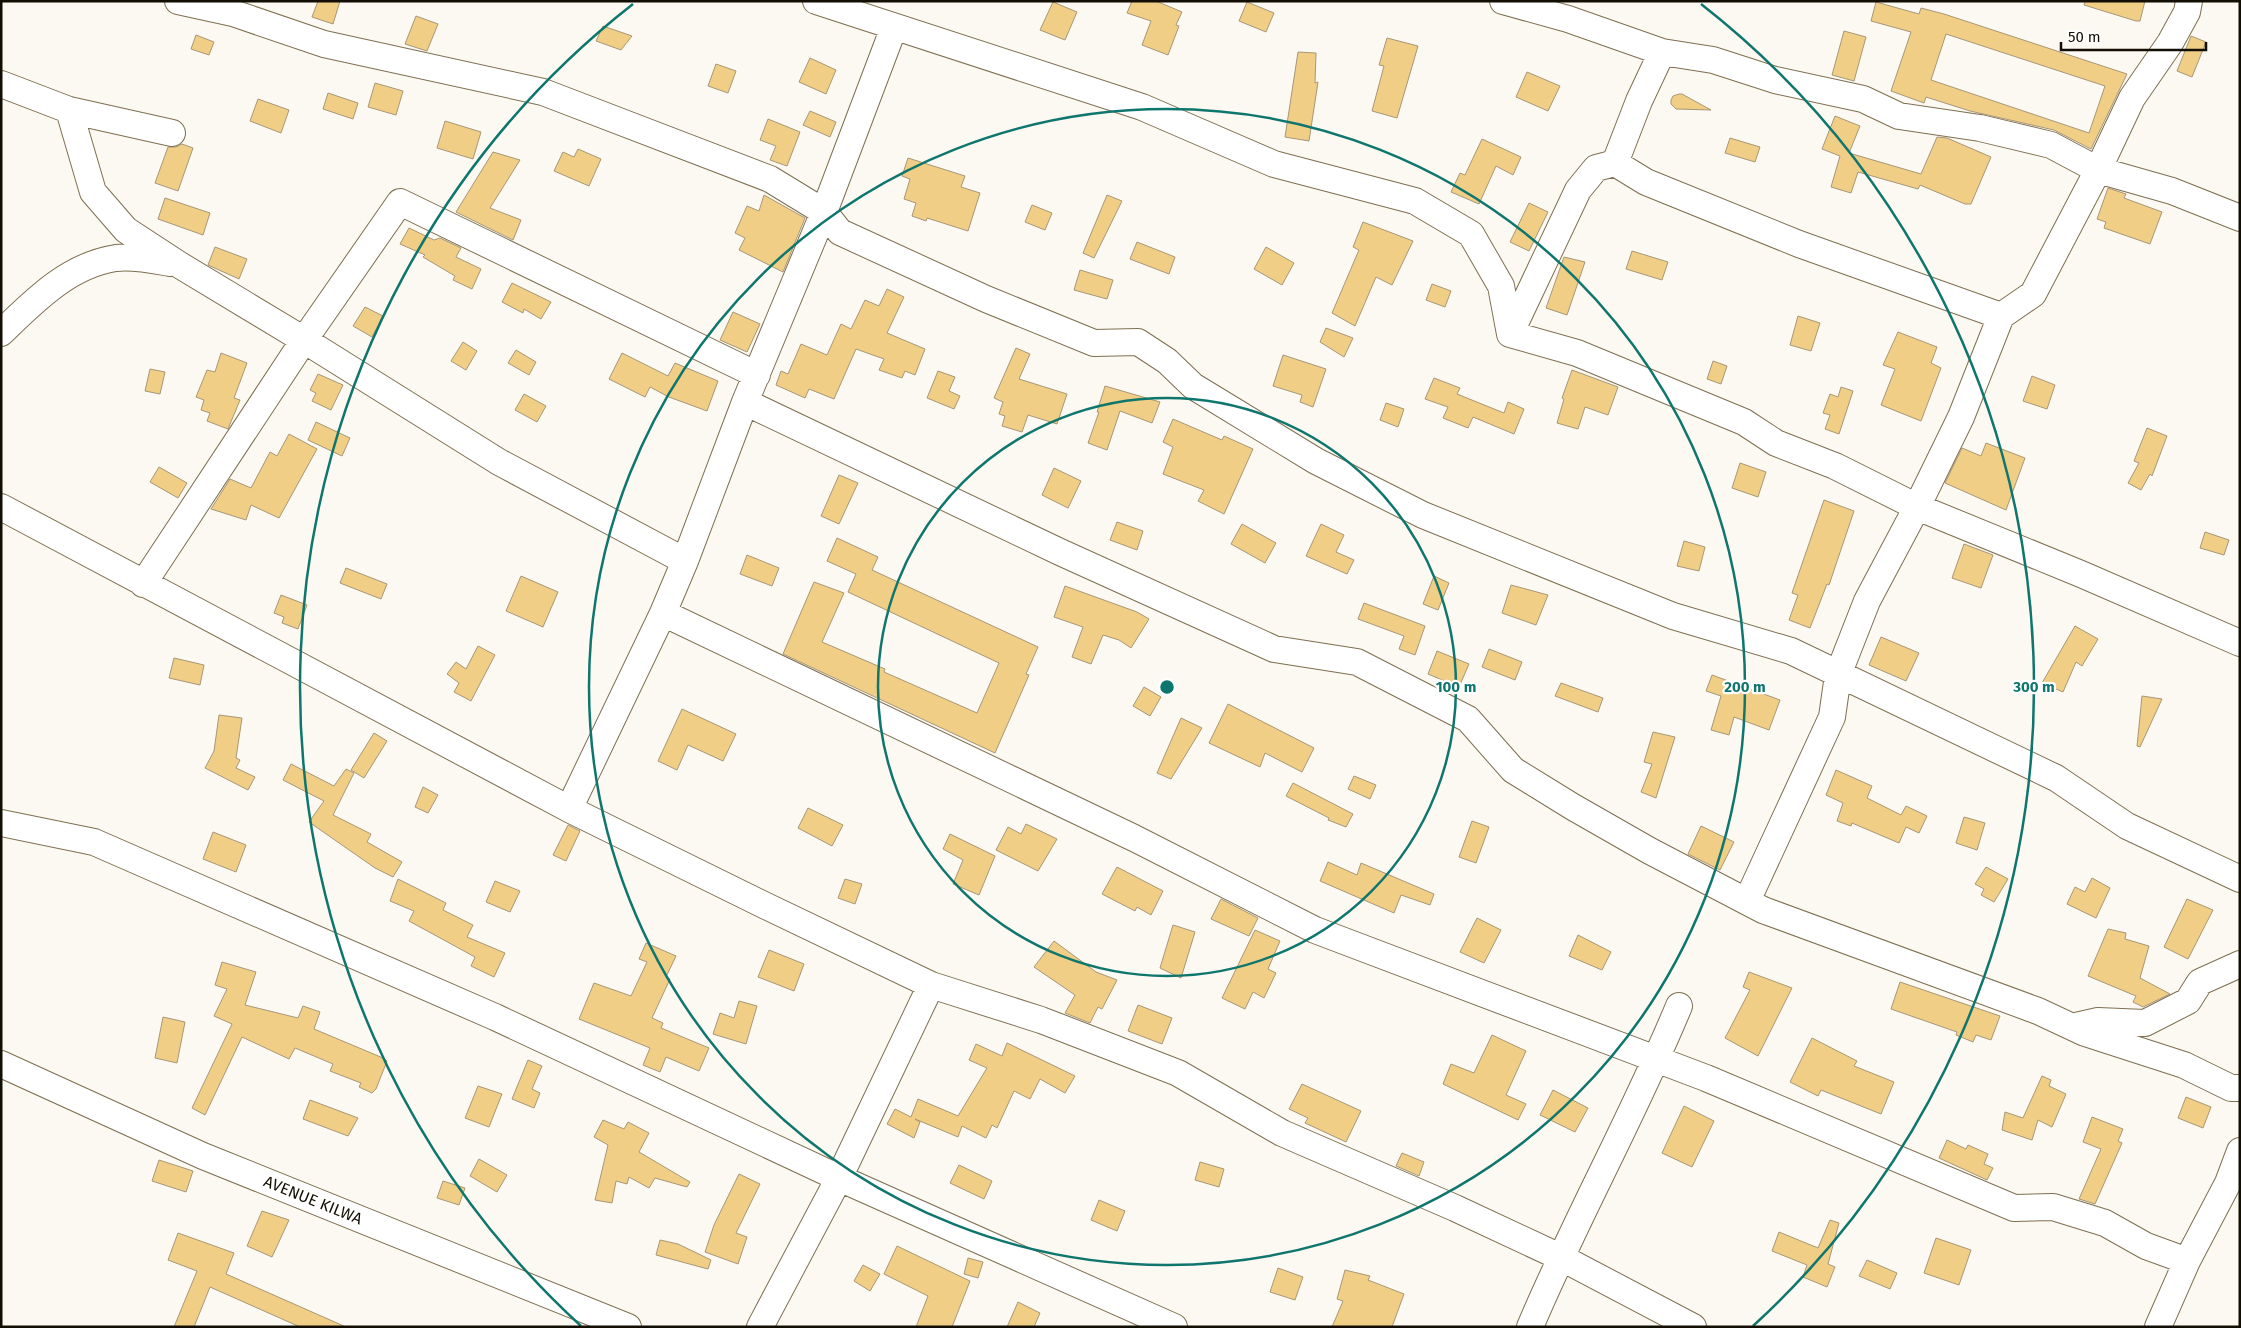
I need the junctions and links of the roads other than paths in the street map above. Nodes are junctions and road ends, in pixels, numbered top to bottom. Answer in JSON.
{"nodes":[{"id":1,"x":178,"y":1,"type":"edge"},
{"id":2,"x":816,"y":1,"type":"edge"},
{"id":3,"x":1503,"y":1,"type":"edge"},
{"id":4,"x":2189,"y":1,"type":"edge"},
{"id":5,"x":894,"y":27,"type":"junction"},
{"id":6,"x":1662,"y":52,"type":"junction"},
{"id":7,"x":1,"y":84,"type":"edge"},
{"id":8,"x":69,"y":110,"type":"junction"},
{"id":9,"x":172,"y":133,"type":"dead end"},
{"id":10,"x":1616,"y":163,"type":"junction"},
{"id":11,"x":2098,"y":170,"type":"junction"},
{"id":12,"x":824,"y":212,"type":"junction"},
{"id":13,"x":2240,"y":218,"type":"edge"},
{"id":14,"x":178,"y":264,"type":"junction"},
{"id":15,"x":2001,"y":316,"type":"junction"},
{"id":16,"x":1,"y":333,"type":"edge"},
{"id":17,"x":1510,"y":334,"type":"junction"},
{"id":18,"x":304,"y":340,"type":"junction"},
{"id":19,"x":757,"y":375,"type":"junction"},
{"id":20,"x":745,"y":402,"type":"junction"},
{"id":21,"x":1,"y":507,"type":"edge"},
{"id":22,"x":1917,"y":507,"type":"junction"},
{"id":23,"x":685,"y":562,"type":"junction"},
{"id":24,"x":143,"y":584,"type":"junction"},
{"id":25,"x":663,"y":613,"type":"junction"},
{"id":26,"x":2240,"y":643,"type":"edge"},
{"id":27,"x":1838,"y":675,"type":"junction"},
{"id":28,"x":569,"y":809,"type":"junction"},
{"id":29,"x":1,"y":823,"type":"edge"},
{"id":30,"x":2240,"y":880,"type":"edge"},
{"id":31,"x":1747,"y":901,"type":"junction"},
{"id":32,"x":2240,"y":964,"type":"edge"},
{"id":33,"x":931,"y":985,"type":"junction"},
{"id":34,"x":1679,"y":1006,"type":"dead end"},
{"id":35,"x":2070,"y":1027,"type":"junction"},
{"id":36,"x":1656,"y":1061,"type":"junction"},
{"id":37,"x":1,"y":1064,"type":"edge"},
{"id":38,"x":2240,"y":1088,"type":"edge"},
{"id":39,"x":2240,"y":1151,"type":"edge"},
{"id":40,"x":839,"y":1178,"type":"junction"},
{"id":41,"x":1560,"y":1257,"type":"junction"},
{"id":42,"x":2187,"y":1261,"type":"junction"},
{"id":43,"x":628,"y":1327,"type":"edge"},
{"id":44,"x":760,"y":1327,"type":"edge"},
{"id":45,"x":1174,"y":1327,"type":"edge"},
{"id":46,"x":1530,"y":1327,"type":"edge"},
{"id":47,"x":1693,"y":1327,"type":"edge"},
{"id":48,"x":2158,"y":1327,"type":"edge"}],
"edges":[{"from":1,"to":12,"type":"street"},
{"from":2,"to":5,"type":"street"},
{"from":3,"to":6,"type":"street"},
{"from":4,"to":11,"type":"street"},
{"from":5,"to":12,"type":"street"},
{"from":5,"to":17,"type":"street"},
{"from":6,"to":10,"type":"street"},
{"from":6,"to":11,"type":"street"},
{"from":7,"to":8,"type":"street"},
{"from":8,"to":9,"type":"street"},
{"from":8,"to":14,"type":"street"},
{"from":10,"to":15,"type":"street"},
{"from":10,"to":17,"type":"street"},
{"from":11,"to":13,"type":"street"},
{"from":11,"to":15,"type":"street"},
{"from":12,"to":19,"type":"street"},
{"from":12,"to":27,"type":"street"},
{"from":14,"to":16,"type":"street"},
{"from":14,"to":18,"type":"street"},
{"from":15,"to":22,"type":"street"},
{"from":17,"to":22,"type":"street"},
{"from":18,"to":19,"type":"street"},
{"from":18,"to":23,"type":"street"},
{"from":18,"to":24,"type":"street"},
{"from":19,"to":20,"type":"street"},
{"from":20,"to":23,"type":"street"},
{"from":20,"to":31,"type":"street"},
{"from":21,"to":24,"type":"street"},
{"from":22,"to":26,"type":"street"},
{"from":22,"to":27,"type":"street"},
{"from":23,"to":25,"type":"street"},
{"from":24,"to":28,"type":"street"},
{"from":25,"to":28,"type":"street"},
{"from":25,"to":36,"type":"street"},
{"from":27,"to":30,"type":"street"},
{"from":27,"to":31,"type":"street"},
{"from":28,"to":33,"type":"street"},
{"from":29,"to":40,"type":"street"},
{"from":31,"to":35,"type":"street"},
{"from":32,"to":35,"type":"street"},
{"from":33,"to":40,"type":"street"},
{"from":33,"to":41,"type":"street"},
{"from":34,"to":36,"type":"street"},
{"from":35,"to":38,"type":"street"},
{"from":36,"to":41,"type":"street"},
{"from":36,"to":42,"type":"street"},
{"from":37,"to":43,"type":"street","name":"AVENUE KILWA"},
{"from":39,"to":42,"type":"street"},
{"from":40,"to":44,"type":"street"},
{"from":40,"to":45,"type":"street"},
{"from":41,"to":46,"type":"street"},
{"from":41,"to":47,"type":"street"},
{"from":42,"to":48,"type":"street"}]}
